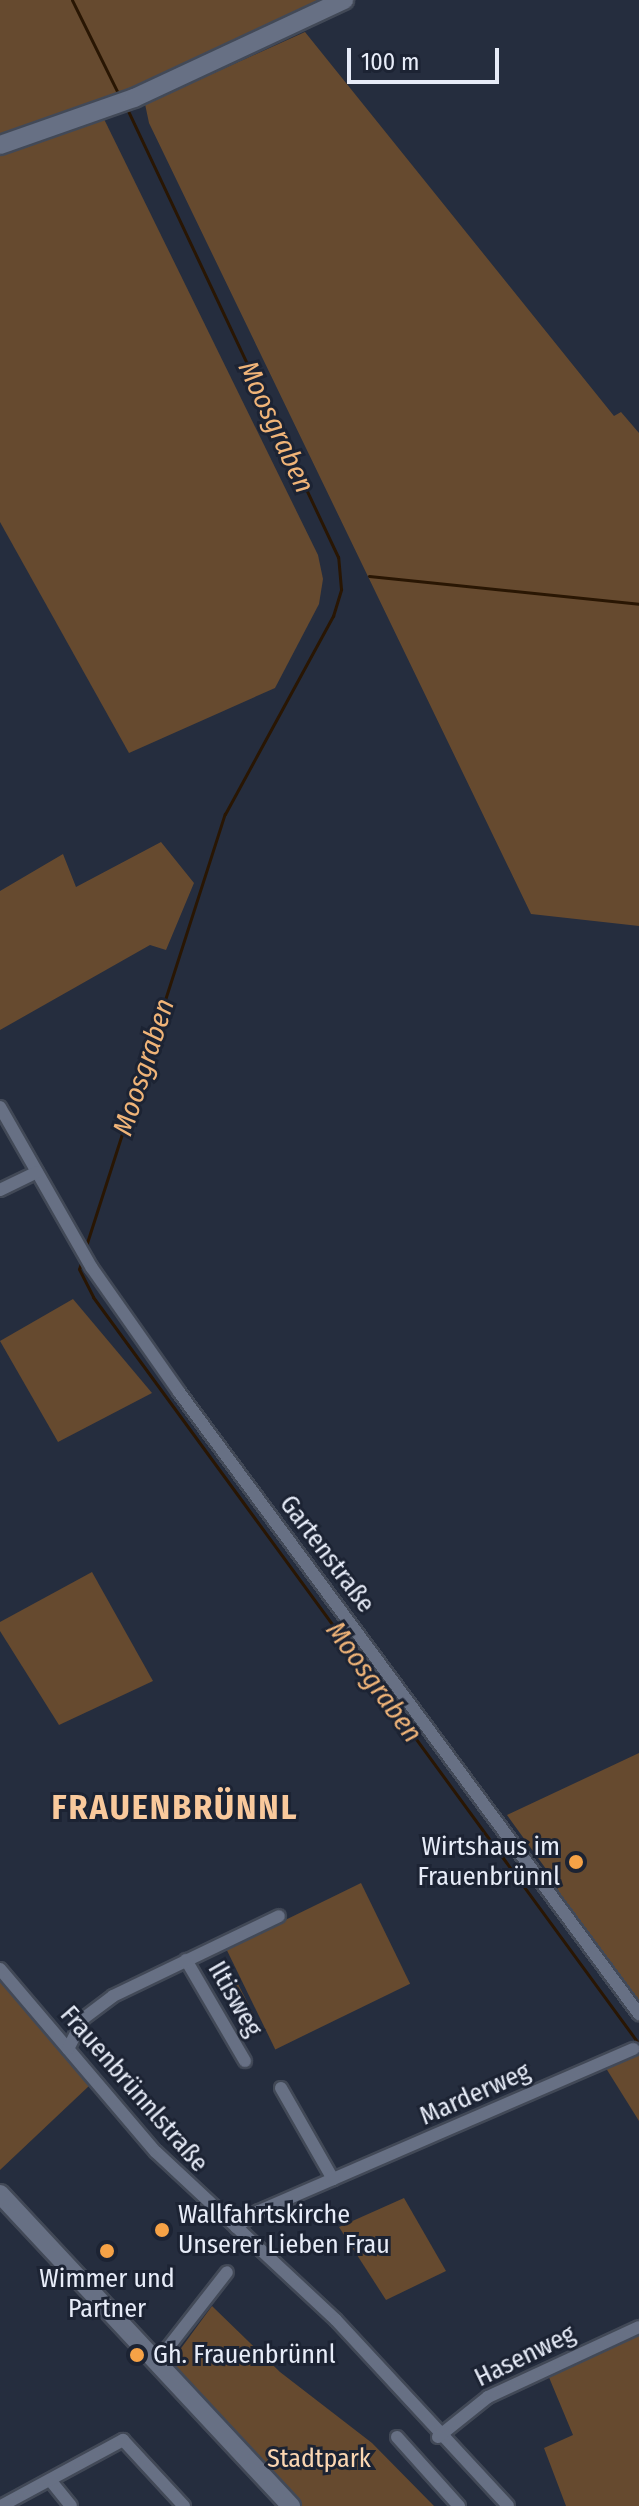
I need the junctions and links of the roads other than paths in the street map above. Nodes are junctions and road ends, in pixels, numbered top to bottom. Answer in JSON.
{"nodes":[{"id":1,"x":344,"y":0,"type":"edge"},
{"id":2,"x":0,"y":145,"type":"edge"},
{"id":3,"x":0,"y":1107,"type":"edge"},
{"id":4,"x":37,"y":1172,"type":"junction"},
{"id":5,"x":0,"y":1190,"type":"edge"},
{"id":6,"x":279,"y":1916,"type":"dead end"},
{"id":7,"x":186,"y":1960,"type":"junction"},
{"id":8,"x":0,"y":1969,"type":"edge"},
{"id":9,"x":639,"y":2014,"type":"edge"},
{"id":10,"x":68,"y":2049,"type":"junction"},
{"id":11,"x":634,"y":2049,"type":"dead end"},
{"id":12,"x":245,"y":2061,"type":"dead end"},
{"id":13,"x":281,"y":2088,"type":"dead end"},
{"id":14,"x":333,"y":2179,"type":"junction"},
{"id":15,"x":0,"y":2194,"type":"edge"},
{"id":16,"x":236,"y":2227,"type":"junction"},
{"id":17,"x":227,"y":2272,"type":"dead end"},
{"id":18,"x":639,"y":2327,"type":"edge"},
{"id":19,"x":156,"y":2363,"type":"junction"},
{"id":20,"x":397,"y":2437,"type":"dead end"},
{"id":21,"x":438,"y":2437,"type":"junction"},
{"id":22,"x":50,"y":2480,"type":"junction"},
{"id":23,"x":17,"y":2502,"type":"edge"},
{"id":24,"x":1,"y":2506,"type":"edge"},
{"id":25,"x":71,"y":2506,"type":"edge"},
{"id":26,"x":184,"y":2506,"type":"edge"},
{"id":27,"x":291,"y":2506,"type":"edge"},
{"id":28,"x":459,"y":2506,"type":"edge"},
{"id":29,"x":508,"y":2506,"type":"edge"}],
"edges":[{"from":1,"to":2,"type":"street"},
{"from":3,"to":4,"type":"street","name":"Gartenstraße"},
{"from":4,"to":5,"type":"street"},
{"from":4,"to":9,"type":"street","name":"Gartenstraße"},
{"from":6,"to":7,"type":"street","name":"Iltisweg"},
{"from":7,"to":10,"type":"street","name":"Iltisweg"},
{"from":7,"to":12,"type":"street","name":"Iltisweg"},
{"from":8,"to":10,"type":"street","name":"Frauenbrünnlstraße"},
{"from":10,"to":16,"type":"street","name":"Frauenbrünnlstraße"},
{"from":11,"to":14,"type":"street","name":"Marderweg"},
{"from":13,"to":14,"type":"street"},
{"from":14,"to":16,"type":"street","name":"Marderweg"},
{"from":15,"to":19,"type":"street"},
{"from":16,"to":21,"type":"street","name":"Frauenbrünnlstraße"},
{"from":17,"to":19,"type":"street"},
{"from":18,"to":21,"type":"street","name":"Hasenweg"},
{"from":19,"to":27,"type":"street"},
{"from":20,"to":28,"type":"street"},
{"from":21,"to":29,"type":"street","name":"Frauenbrünnlstraße"},
{"from":22,"to":23,"type":"street"},
{"from":22,"to":25,"type":"street"},
{"from":22,"to":26,"type":"street"},
{"from":23,"to":24,"type":"street"}]}
